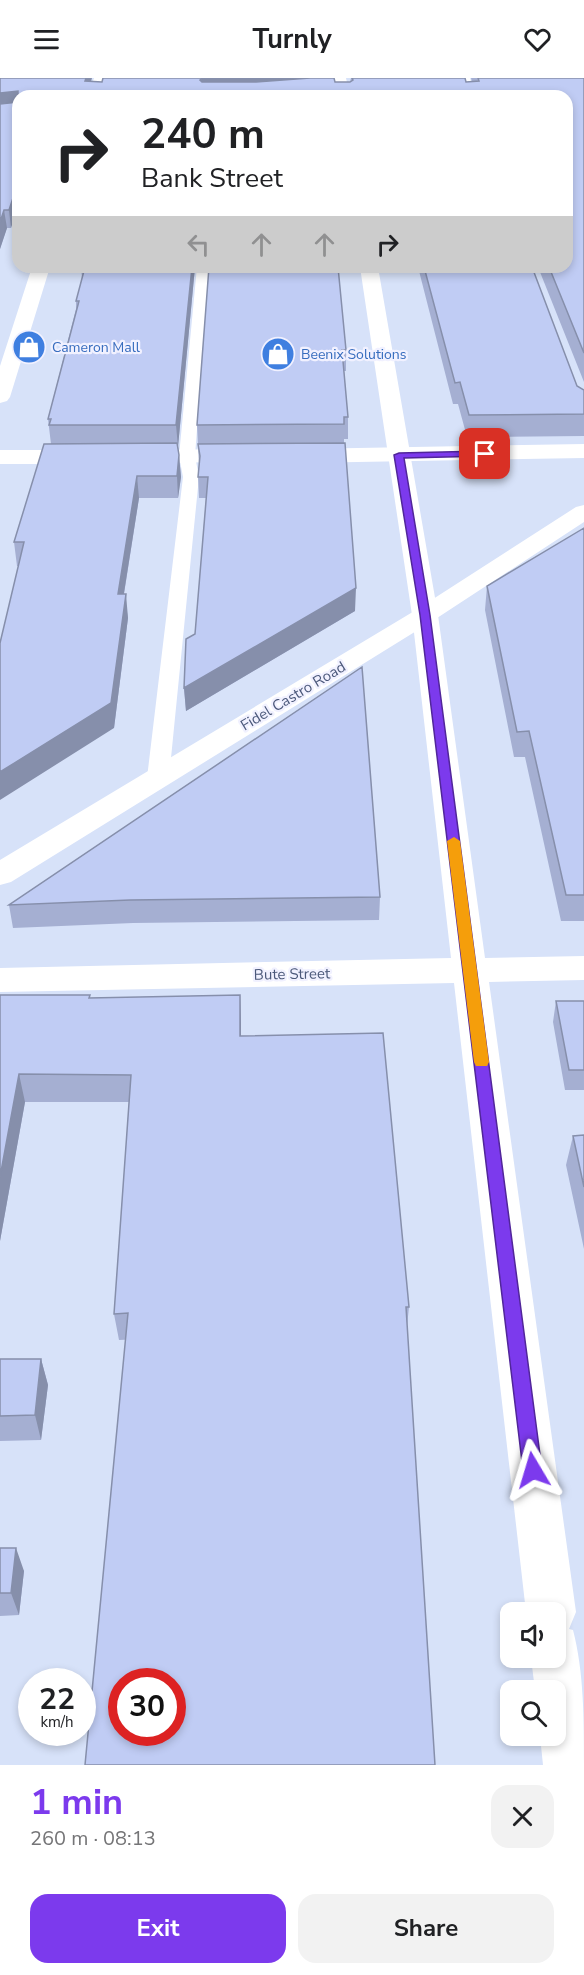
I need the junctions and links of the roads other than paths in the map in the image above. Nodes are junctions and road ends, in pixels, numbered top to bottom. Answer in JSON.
{"nodes":[{"id":1,"x":39,"y":273,"type":"edge"},
{"id":2,"x":203,"y":273,"type":"edge"},
{"id":3,"x":370,"y":273,"type":"edge"},
{"id":4,"x":0,"y":397,"type":"edge"},
{"id":5,"x":584,"y":451,"type":"edge"},
{"id":6,"x":399,"y":455,"type":"junction"},
{"id":7,"x":187,"y":456,"type":"junction"},
{"id":8,"x":0,"y":457,"type":"edge"},
{"id":9,"x":584,"y":512,"type":"edge"},
{"id":10,"x":425,"y":615,"type":"junction"},
{"id":11,"x":158,"y":778,"type":"junction"},
{"id":12,"x":0,"y":874,"type":"edge"},
{"id":13,"x":584,"y":968,"type":"edge"},
{"id":14,"x":470,"y":970,"type":"junction"},
{"id":15,"x":0,"y":980,"type":"edge"},
{"id":16,"x":549,"y":1602,"type":"edge"},
{"id":17,"x":558,"y":1668,"type":"edge"},
{"id":18,"x":570,"y":1765,"type":"edge"}],
"edges":[{"from":1,"to":4,"type":"street"},
{"from":2,"to":7,"type":"lane"},
{"from":3,"to":6,"type":"street"},
{"from":5,"to":6,"type":"street"},
{"from":6,"to":7,"type":"street"},
{"from":6,"to":10,"type":"street"},
{"from":7,"to":8,"type":"street"},
{"from":7,"to":11,"type":"lane"},
{"from":9,"to":10,"type":"street","name":"Fidel Castro Road"},
{"from":10,"to":11,"type":"street","name":"Fidel Castro Road"},
{"from":10,"to":14,"type":"street"},
{"from":11,"to":12,"type":"street","name":"Fidel Castro Road"},
{"from":13,"to":14,"type":"street","name":"Bute Street"},
{"from":14,"to":15,"type":"street","name":"Bute Street"},
{"from":14,"to":16,"type":"street"},
{"from":17,"to":18,"type":"street"}]}
